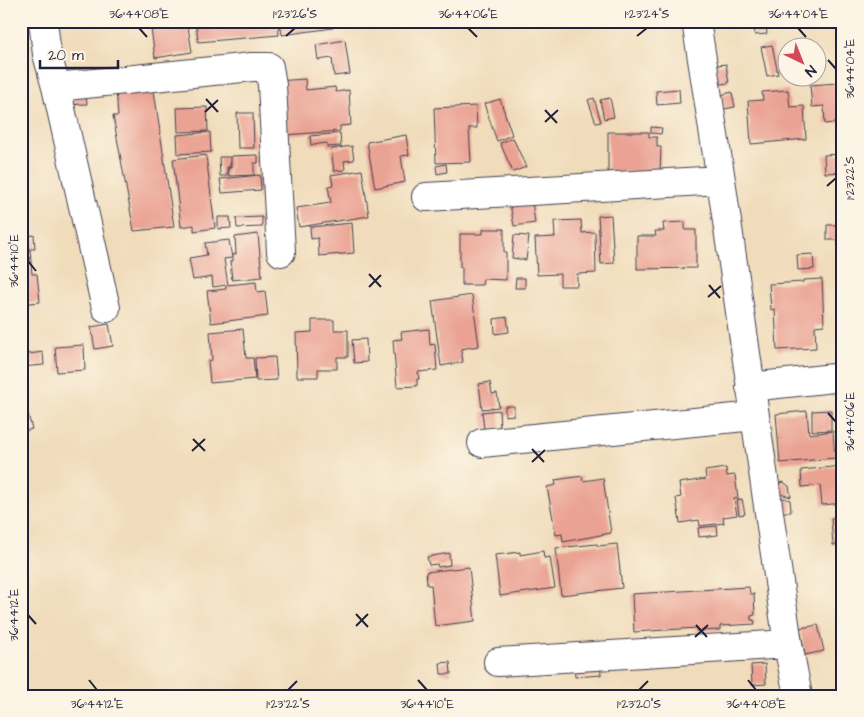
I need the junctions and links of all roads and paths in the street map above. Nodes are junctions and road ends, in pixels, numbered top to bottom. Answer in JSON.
{"nodes":[{"id":1,"x":43,"y":21,"type":"edge"},
{"id":2,"x":696,"y":21,"type":"edge"},
{"id":3,"x":56,"y":87,"type":"junction"},
{"id":4,"x":721,"y":180,"type":"junction"},
{"id":5,"x":426,"y":197,"type":"dead end"},
{"id":6,"x":281,"y":252,"type":"dead end"},
{"id":7,"x":106,"y":308,"type":"dead end"},
{"id":8,"x":843,"y":377,"type":"edge"},
{"id":9,"x":750,"y":387,"type":"junction"},
{"id":10,"x":754,"y":416,"type":"junction"},
{"id":11,"x":482,"y":443,"type":"dead end"},
{"id":12,"x":788,"y":644,"type":"junction"},
{"id":13,"x":498,"y":662,"type":"dead end"},
{"id":14,"x":798,"y":696,"type":"edge"}],
"edges":[{"from":1,"to":3,"type":"street"},
{"from":2,"to":4,"type":"street"},
{"from":3,"to":6,"type":"street"},
{"from":3,"to":7,"type":"street"},
{"from":4,"to":5,"type":"street"},
{"from":4,"to":9,"type":"street"},
{"from":8,"to":9,"type":"street"},
{"from":9,"to":10,"type":"street"},
{"from":10,"to":11,"type":"street"},
{"from":10,"to":12,"type":"street"},
{"from":12,"to":13,"type":"street"},
{"from":12,"to":14,"type":"street"}]}
